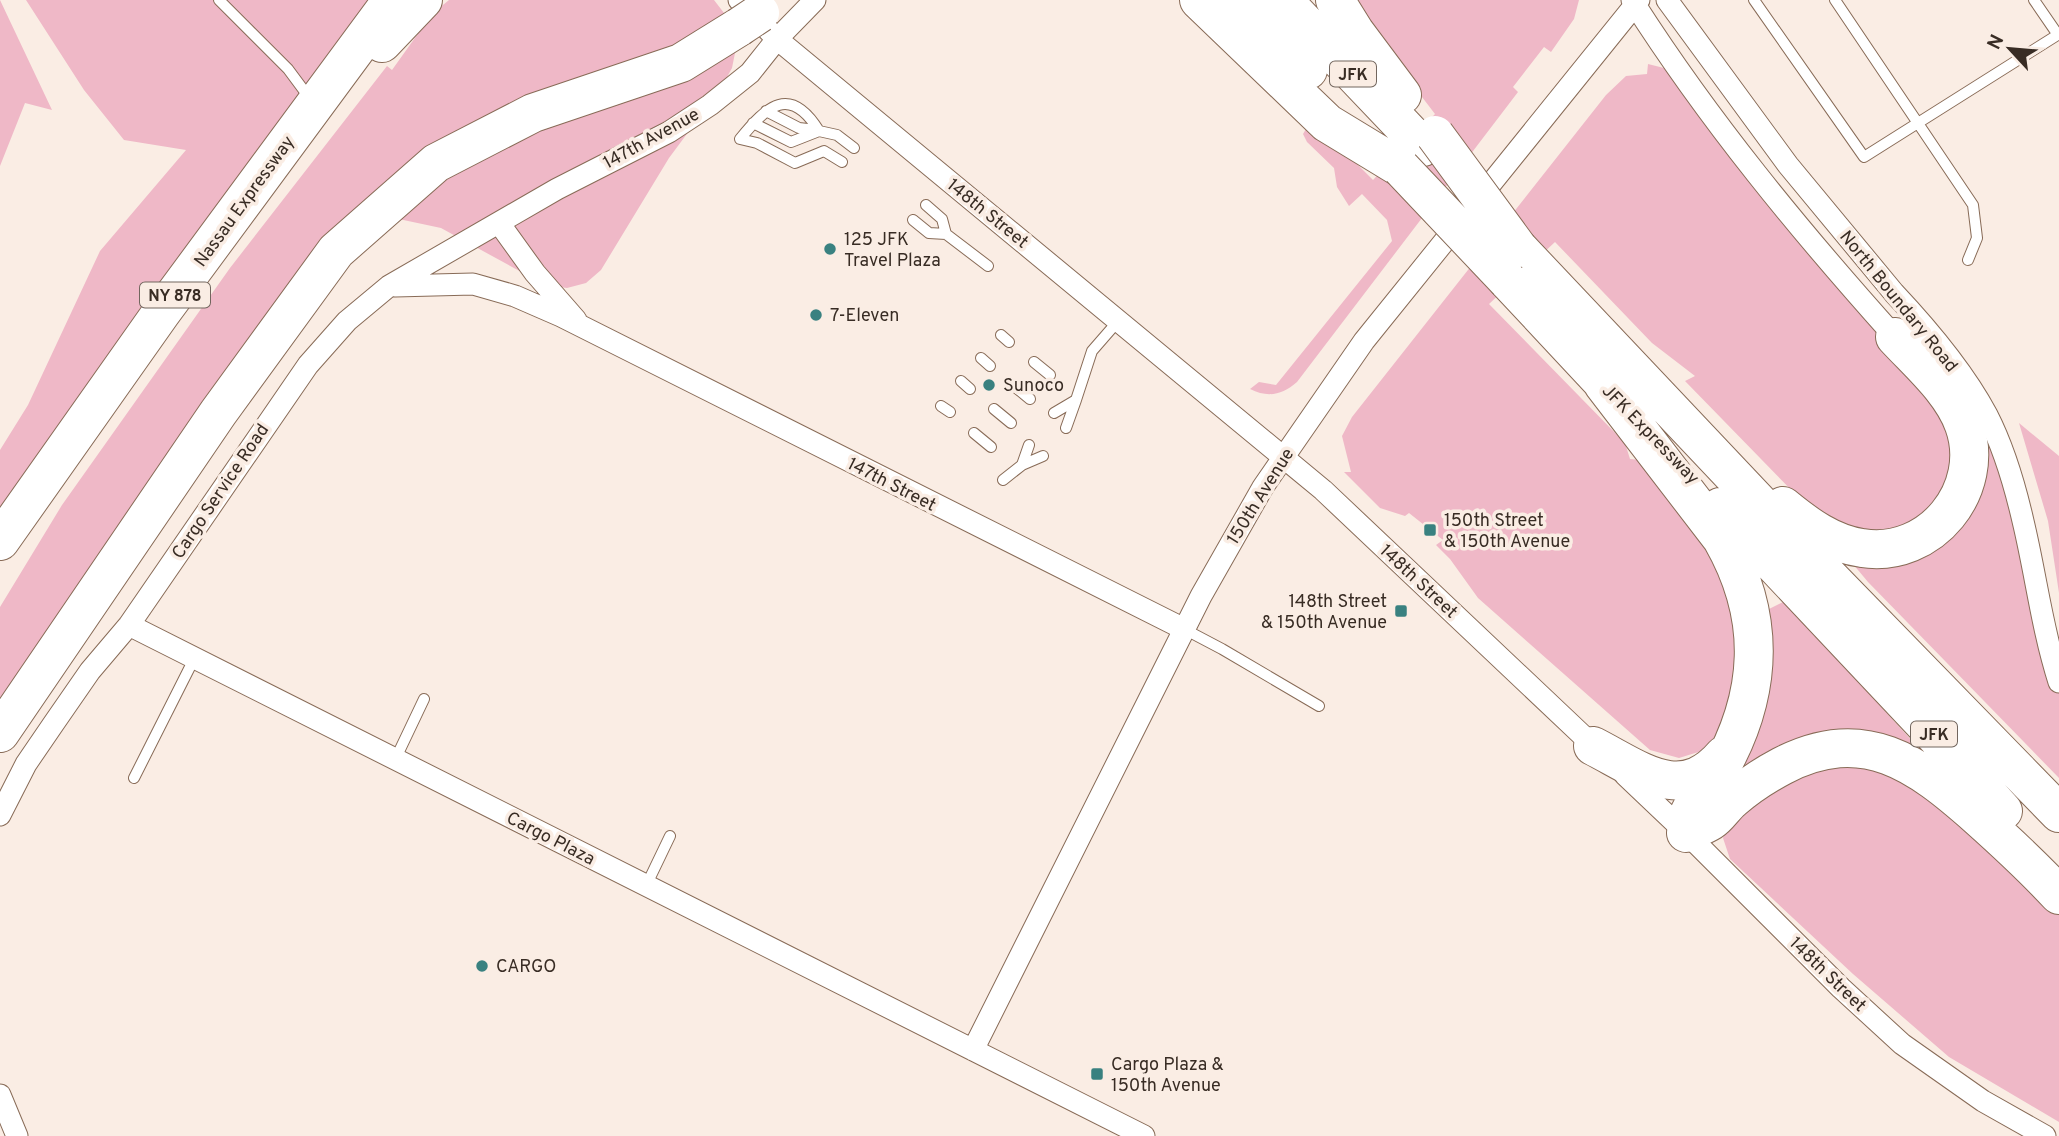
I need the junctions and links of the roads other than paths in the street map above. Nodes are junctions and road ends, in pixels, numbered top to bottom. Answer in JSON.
{"nodes":[{"id":1,"x":219,"y":0,"type":"edge"},
{"id":2,"x":392,"y":0,"type":"edge"},
{"id":3,"x":423,"y":0,"type":"edge"},
{"id":4,"x":739,"y":0,"type":"edge"},
{"id":5,"x":772,"y":0,"type":"edge"},
{"id":6,"x":815,"y":0,"type":"edge"},
{"id":7,"x":1199,"y":0,"type":"edge"},
{"id":8,"x":1241,"y":0,"type":"edge"},
{"id":9,"x":1283,"y":0,"type":"edge"},
{"id":10,"x":1335,"y":0,"type":"edge"},
{"id":11,"x":1667,"y":0,"type":"edge"},
{"id":12,"x":1754,"y":0,"type":"edge"},
{"id":13,"x":1835,"y":0,"type":"edge"},
{"id":14,"x":2034,"y":0,"type":"edge"},
{"id":15,"x":1635,"y":2,"type":"edge"},
{"id":16,"x":2058,"y":35,"type":"edge"},
{"id":17,"x":777,"y":39,"type":"junction"},
{"id":18,"x":766,"y":111,"type":"junction"},
{"id":19,"x":304,"y":120,"type":"junction"},
{"id":20,"x":753,"y":123,"type":"junction"},
{"id":21,"x":1918,"y":124,"type":"junction"},
{"id":22,"x":819,"y":131,"type":"junction"},
{"id":23,"x":854,"y":148,"type":"dead end"},
{"id":24,"x":1419,"y":150,"type":"junction"},
{"id":25,"x":842,"y":162,"type":"dead end"},
{"id":26,"x":926,"y":205,"type":"dead end"},
{"id":27,"x":913,"y":220,"type":"dead end"},
{"id":28,"x":499,"y":223,"type":"junction"},
{"id":29,"x":946,"y":234,"type":"junction"},
{"id":30,"x":1968,"y":260,"type":"dead end"},
{"id":31,"x":1519,"y":263,"type":"junction"},
{"id":32,"x":988,"y":266,"type":"dead end"},
{"id":33,"x":388,"y":286,"type":"junction"},
{"id":34,"x":1119,"y":320,"type":"junction"},
{"id":35,"x":583,"y":328,"type":"junction"},
{"id":36,"x":1895,"y":337,"type":"joint"},
{"id":37,"x":1034,"y":362,"type":"dead end"},
{"id":38,"x":1050,"y":375,"type":"dead end"},
{"id":39,"x":1603,"y":384,"type":"junction"},
{"id":40,"x":1014,"y":386,"type":"dead end"},
{"id":41,"x":1030,"y":399,"type":"dead end"},
{"id":42,"x":1076,"y":400,"type":"junction"},
{"id":43,"x":994,"y":410,"type":"dead end"},
{"id":44,"x":1054,"y":413,"type":"dead end"},
{"id":45,"x":1011,"y":423,"type":"dead end"},
{"id":46,"x":1687,"y":427,"type":"junction"},
{"id":47,"x":1066,"y":428,"type":"dead end"},
{"id":48,"x":974,"y":433,"type":"dead end"},
{"id":49,"x":1029,"y":445,"type":"dead end"},
{"id":50,"x":991,"y":447,"type":"dead end"},
{"id":51,"x":58,"y":456,"type":"junction"},
{"id":52,"x":1043,"y":456,"type":"dead end"},
{"id":53,"x":1284,"y":456,"type":"junction"},
{"id":54,"x":1023,"y":465,"type":"junction"},
{"id":55,"x":1003,"y":481,"type":"dead end"},
{"id":56,"x":0,"y":541,"type":"edge"},
{"id":57,"x":0,"y":566,"type":"edge"},
{"id":58,"x":129,"y":625,"type":"junction"},
{"id":59,"x":1184,"y":629,"type":"junction"},
{"id":60,"x":194,"y":659,"type":"junction"},
{"id":61,"x":2059,"y":682,"type":"edge"},
{"id":62,"x":424,"y":699,"type":"dead end"},
{"id":63,"x":1319,"y":706,"type":"dead end"},
{"id":64,"x":0,"y":733,"type":"edge"},
{"id":65,"x":1734,"y":743,"type":"junction"},
{"id":66,"x":1594,"y":746,"type":"junction"},
{"id":67,"x":394,"y":760,"type":"junction"},
{"id":68,"x":134,"y":779,"type":"dead end"},
{"id":69,"x":2059,"y":813,"type":"edge"},
{"id":70,"x":0,"y":815,"type":"edge"},
{"id":71,"x":1686,"y":833,"type":"junction"},
{"id":72,"x":670,"y":836,"type":"dead end"},
{"id":73,"x":2059,"y":871,"type":"edge"},
{"id":74,"x":646,"y":886,"type":"junction"},
{"id":75,"x":2059,"y":895,"type":"edge"},
{"id":76,"x":973,"y":1050,"type":"junction"},
{"id":77,"x":0,"y":1095,"type":"edge"},
{"id":78,"x":17,"y":1136,"type":"edge"},
{"id":79,"x":1143,"y":1136,"type":"edge"},
{"id":80,"x":2045,"y":1136,"type":"edge"}],
"edges":[{"from":1,"to":19,"type":"lane"},
{"from":2,"to":19,"type":"highway","name":"Nassau Expressway","number":"NY 878"},
{"from":3,"to":19,"type":"highway"},
{"from":4,"to":17,"type":"street","name":"148th Street"},
{"from":5,"to":64,"type":"highway","bridge":true},
{"from":6,"to":17,"type":"street","name":"147th Avenue"},
{"from":7,"to":24,"type":"highway"},
{"from":8,"to":24,"type":"highway","number":"JFK"},
{"from":9,"to":24,"type":"highway","number":"JFK"},
{"from":10,"to":24,"type":"highway"},
{"from":11,"to":61,"type":"street","name":"North Boundary Road"},
{"from":12,"to":21,"type":"lane"},
{"from":13,"to":21,"type":"lane"},
{"from":14,"to":16,"type":"lane"},
{"from":15,"to":36,"type":"street","name":"North Boundary Road"},
{"from":15,"to":53,"type":"street","name":"150th Avenue"},
{"from":16,"to":21,"type":"lane"},
{"from":17,"to":28,"type":"street","name":"147th Avenue"},
{"from":17,"to":34,"type":"street","name":"148th Street"},
{"from":18,"to":20,"type":"lane"},
{"from":18,"to":22,"type":"lane"},
{"from":18,"to":22,"type":"lane"},
{"from":19,"to":51,"type":"highway","name":"Nassau Expressway","number":"NY 878"},
{"from":20,"to":22,"type":"lane"},
{"from":20,"to":25,"type":"lane"},
{"from":21,"to":30,"type":"lane"},
{"from":22,"to":23,"type":"lane"},
{"from":24,"to":31,"type":"highway","bridge":true},
{"from":26,"to":29,"type":"lane"},
{"from":27,"to":29,"type":"lane"},
{"from":28,"to":33,"type":"street","name":"Cargo Service Road"},
{"from":28,"to":35,"type":"street","name":"147th Street"},
{"from":29,"to":32,"type":"lane"},
{"from":31,"to":39,"type":"highway","name":"JFK Expressway","number":"JFK"},
{"from":31,"to":46,"type":"highway","name":"JFK Expressway","number":"JFK"},
{"from":33,"to":35,"type":"street"},
{"from":33,"to":58,"type":"street","name":"Cargo Service Road"},
{"from":34,"to":42,"type":"lane"},
{"from":34,"to":53,"type":"street","name":"148th Street"},
{"from":35,"to":59,"type":"street","name":"147th Street"},
{"from":36,"to":46,"type":"highway"},
{"from":37,"to":38,"type":"lane"},
{"from":39,"to":65,"type":"highway"},
{"from":39,"to":73,"type":"highway","name":"JFK Expressway","number":"JFK"},
{"from":40,"to":41,"type":"lane"},
{"from":42,"to":44,"type":"lane"},
{"from":42,"to":47,"type":"lane"},
{"from":43,"to":45,"type":"lane"},
{"from":46,"to":69,"type":"highway","name":"JFK Expressway","number":"JFK"},
{"from":48,"to":50,"type":"lane"},
{"from":49,"to":54,"type":"lane"},
{"from":51,"to":56,"type":"highway","name":"Nassau Expressway","number":"NY 878"},
{"from":51,"to":57,"type":"highway"},
{"from":52,"to":54,"type":"lane"},
{"from":53,"to":59,"type":"street","name":"150th Avenue"},
{"from":53,"to":66,"type":"street","name":"148th Street"},
{"from":54,"to":55,"type":"lane"},
{"from":58,"to":60,"type":"street","name":"Cargo Plaza"},
{"from":58,"to":70,"type":"street","name":"Cargo Service Road"},
{"from":59,"to":63,"type":"lane","name":"147th Street"},
{"from":59,"to":76,"type":"street","name":"150th Avenue"},
{"from":60,"to":67,"type":"street","name":"Cargo Plaza"},
{"from":60,"to":68,"type":"lane"},
{"from":62,"to":67,"type":"lane"},
{"from":65,"to":66,"type":"highway"},
{"from":65,"to":71,"type":"highway"},
{"from":66,"to":71,"type":"street","name":"148th Street"},
{"from":67,"to":74,"type":"street","name":"Cargo Plaza"},
{"from":71,"to":75,"type":"highway"},
{"from":71,"to":80,"type":"street","name":"148th Street"},
{"from":72,"to":74,"type":"lane"},
{"from":74,"to":76,"type":"street","name":"Cargo Plaza"},
{"from":76,"to":79,"type":"street","name":"Cargo Plaza"},
{"from":77,"to":78,"type":"street"}]}
